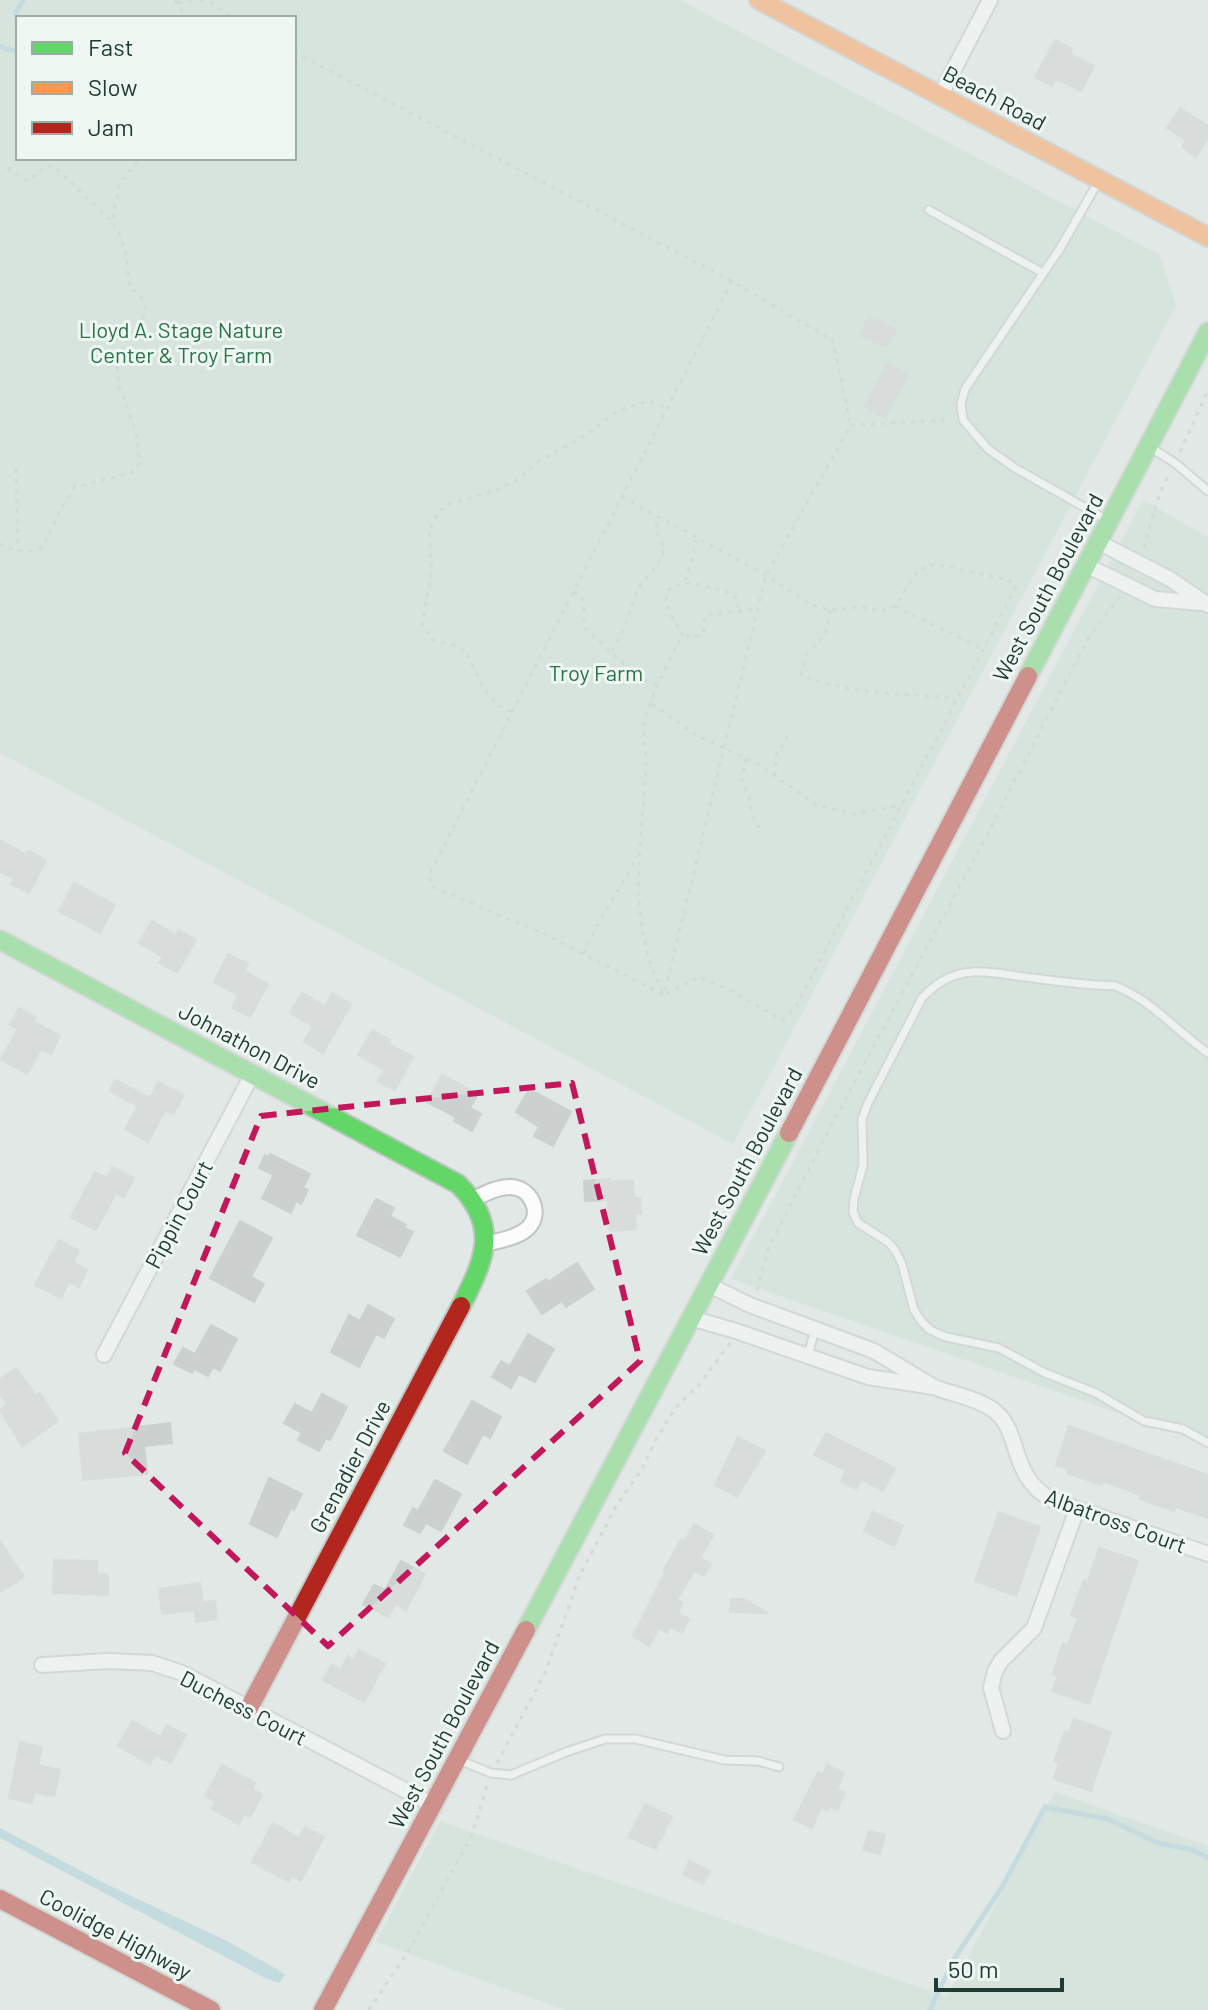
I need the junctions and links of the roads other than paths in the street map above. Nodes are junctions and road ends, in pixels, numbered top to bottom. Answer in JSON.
{"nodes":[{"id":1,"x":759,"y":0,"type":"edge"},
{"id":2,"x":990,"y":0,"type":"edge"},
{"id":3,"x":940,"y":96,"type":"junction"},
{"id":4,"x":1099,"y":180,"type":"junction"},
{"id":5,"x":929,"y":210,"type":"dead end"},
{"id":6,"x":1208,"y":237,"type":"edge"},
{"id":7,"x":1043,"y":273,"type":"junction"},
{"id":8,"x":1208,"y":332,"type":"edge"},
{"id":9,"x":1149,"y":446,"type":"junction"},
{"id":10,"x":1208,"y":491,"type":"edge"},
{"id":11,"x":1109,"y":521,"type":"junction"},
{"id":12,"x":1098,"y":542,"type":"junction"},
{"id":13,"x":1086,"y":565,"type":"junction"},
{"id":14,"x":1205,"y":604,"type":"edge"},
{"id":15,"x":0,"y":940,"type":"edge"},
{"id":16,"x":1208,"y":1053,"type":"edge"},
{"id":17,"x":253,"y":1073,"type":"junction"},
{"id":18,"x":474,"y":1199,"type":"junction"},
{"id":19,"x":484,"y":1218,"type":"joint"},
{"id":20,"x":487,"y":1244,"type":"junction"},
{"id":21,"x":709,"y":1285,"type":"junction"},
{"id":22,"x":691,"y":1318,"type":"junction"},
{"id":23,"x":815,"y":1330,"type":"junction"},
{"id":24,"x":104,"y":1355,"type":"dead end"},
{"id":25,"x":808,"y":1355,"type":"junction"},
{"id":26,"x":934,"y":1387,"type":"junction"},
{"id":27,"x":1208,"y":1443,"type":"edge"},
{"id":28,"x":1077,"y":1509,"type":"junction"},
{"id":29,"x":1208,"y":1554,"type":"edge"},
{"id":30,"x":42,"y":1665,"type":"dead end"},
{"id":31,"x":249,"y":1708,"type":"junction"},
{"id":32,"x":1003,"y":1731,"type":"dead end"},
{"id":33,"x":457,"y":1760,"type":"junction"},
{"id":34,"x":779,"y":1767,"type":"dead end"},
{"id":35,"x":433,"y":1805,"type":"junction"},
{"id":36,"x":0,"y":1899,"type":"edge"},
{"id":37,"x":211,"y":2010,"type":"edge"},
{"id":38,"x":323,"y":2010,"type":"edge"}],
"edges":[{"from":1,"to":3,"type":"main road","name":"Beach Road"},
{"from":2,"to":3,"type":"street"},
{"from":3,"to":4,"type":"main road","name":"Beach Road"},
{"from":4,"to":6,"type":"main road","name":"Beach Road"},
{"from":4,"to":7,"type":"lane"},
{"from":5,"to":7,"type":"lane"},
{"from":7,"to":11,"type":"lane"},
{"from":8,"to":9,"type":"main road","name":"West South Boulevard"},
{"from":9,"to":10,"type":"lane"},
{"from":9,"to":11,"type":"main road","name":"West South Boulevard"},
{"from":11,"to":12,"type":"main road","name":"West South Boulevard"},
{"from":12,"to":13,"type":"main road","name":"West South Boulevard"},
{"from":12,"to":14,"type":"street"},
{"from":13,"to":14,"type":"street"},
{"from":13,"to":21,"type":"main road","name":"West South Boulevard"},
{"from":15,"to":17,"type":"main road","name":"Johnathon Drive"},
{"from":16,"to":27,"type":"lane"},
{"from":17,"to":18,"type":"main road","name":"Johnathon Drive"},
{"from":17,"to":24,"type":"street","name":"Pippin Court"},
{"from":18,"to":19,"type":"main road","name":"Johnathon Drive"},
{"from":18,"to":20,"type":"street"},
{"from":19,"to":20,"type":"main road","name":"Grenadier Drive"},
{"from":20,"to":31,"type":"main road","name":"Grenadier Drive"},
{"from":21,"to":22,"type":"main road","name":"West South Boulevard"},
{"from":21,"to":23,"type":"street","name":"Albatross Court"},
{"from":22,"to":25,"type":"street","name":"Albatross Court"},
{"from":22,"to":33,"type":"main road","name":"West South Boulevard"},
{"from":23,"to":25,"type":"lane"},
{"from":23,"to":26,"type":"street","name":"Albatross Court"},
{"from":25,"to":26,"type":"street","name":"Albatross Court"},
{"from":26,"to":28,"type":"street","name":"Albatross Court"},
{"from":28,"to":29,"type":"street","name":"Albatross Court"},
{"from":28,"to":32,"type":"street"},
{"from":30,"to":31,"type":"street","name":"Duchess Court"},
{"from":31,"to":35,"type":"street","name":"Duchess Court"},
{"from":33,"to":34,"type":"lane"},
{"from":33,"to":35,"type":"main road","name":"West South Boulevard"},
{"from":35,"to":38,"type":"main road","name":"West South Boulevard"},
{"from":36,"to":37,"type":"main road","name":"Coolidge Highway"}]}
